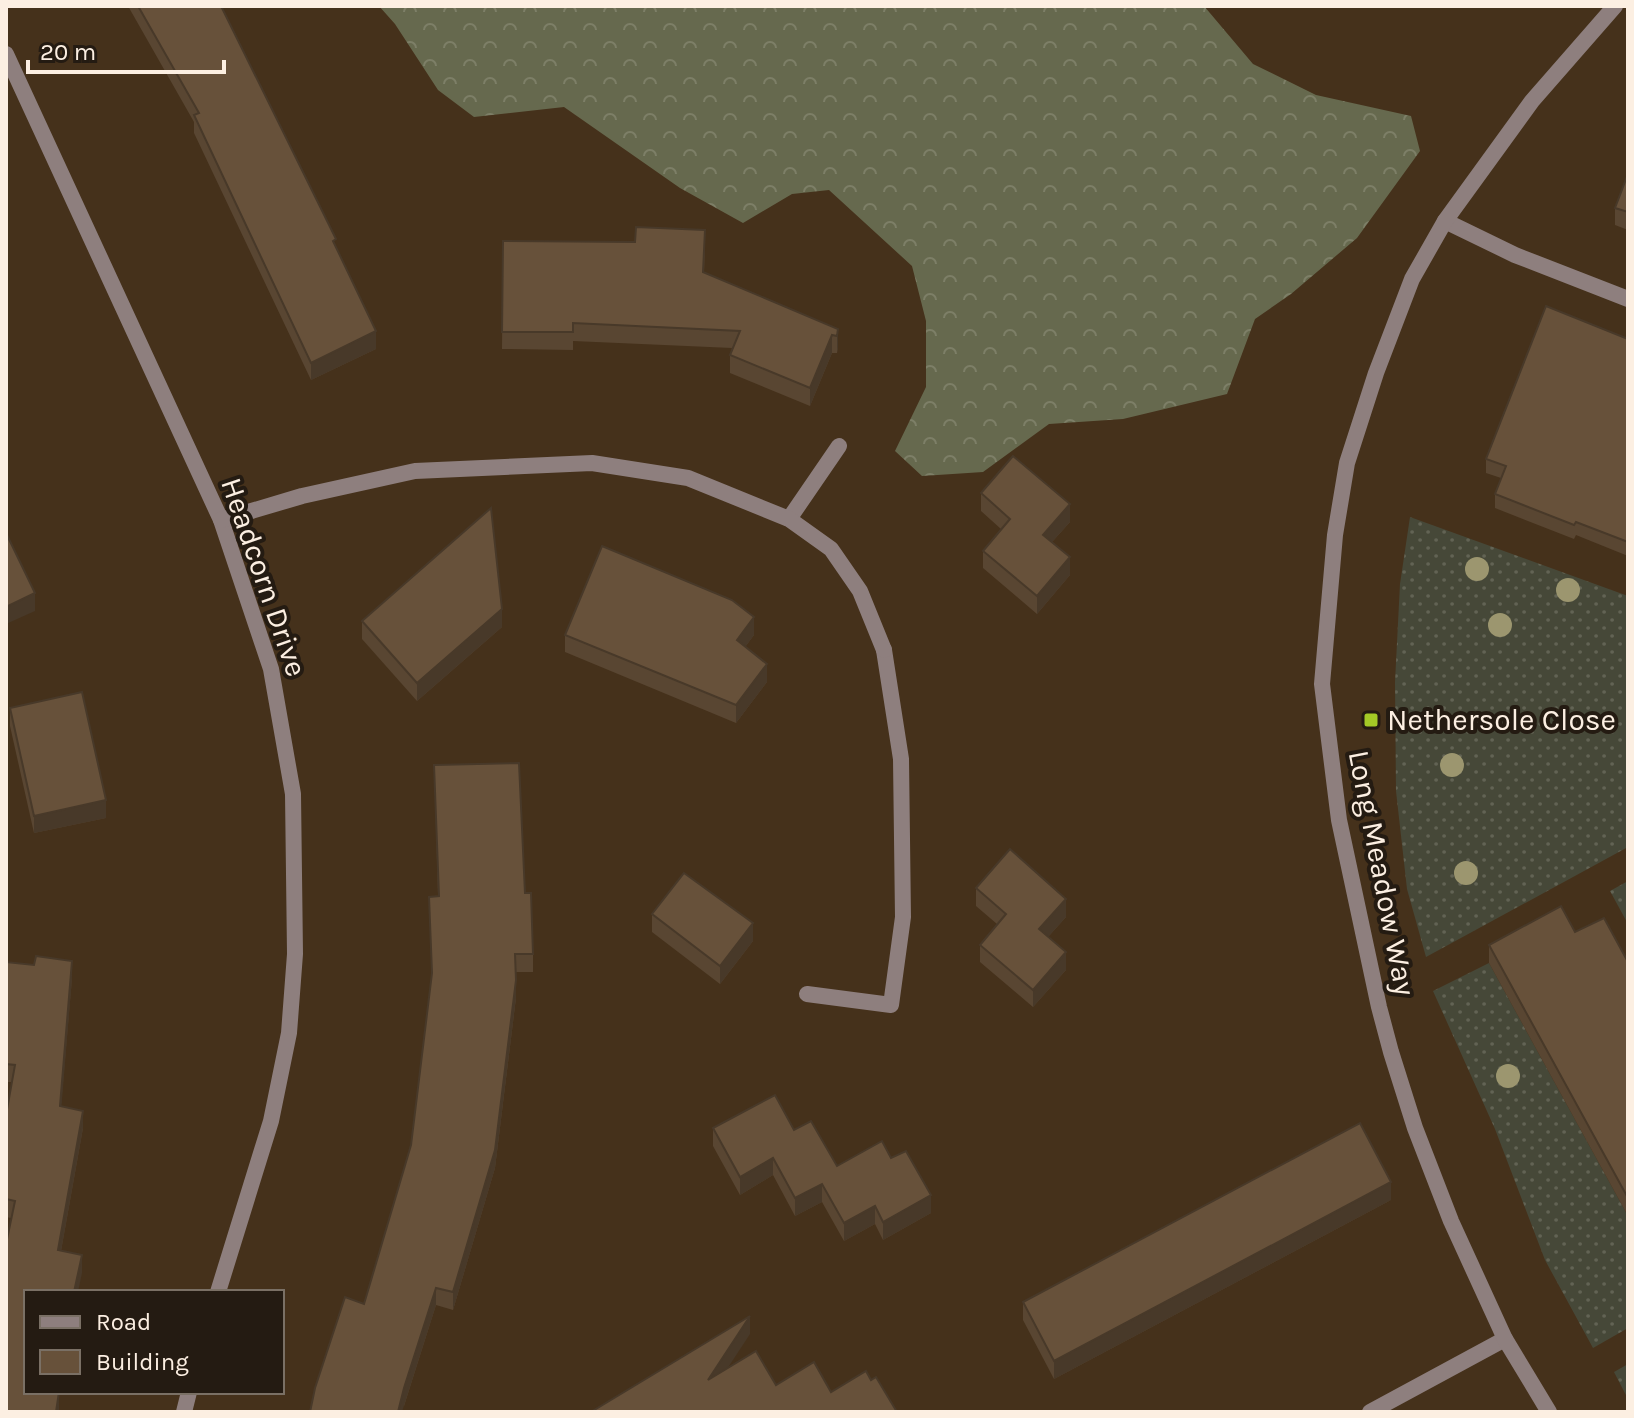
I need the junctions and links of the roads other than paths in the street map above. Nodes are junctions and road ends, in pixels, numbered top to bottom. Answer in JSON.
{"nodes":[{"id":1,"x":1615,"y":6,"type":"edge"},
{"id":2,"x":6,"y":54,"type":"edge"},
{"id":3,"x":1445,"y":221,"type":"junction"},
{"id":4,"x":1628,"y":299,"type":"edge"},
{"id":5,"x":839,"y":446,"type":"dead end"},
{"id":6,"x":789,"y":519,"type":"junction"},
{"id":7,"x":221,"y":520,"type":"junction"},
{"id":8,"x":807,"y":994,"type":"dead end"},
{"id":9,"x":219,"y":1290,"type":"edge"},
{"id":10,"x":1505,"y":1339,"type":"junction"},
{"id":11,"x":1370,"y":1412,"type":"edge"},
{"id":12,"x":1549,"y":1412,"type":"edge"}],
"edges":[{"from":1,"to":3,"type":"street","name":"Long Meadow Way"},
{"from":2,"to":7,"type":"street","name":"Headcorn Drive"},
{"from":3,"to":4,"type":"street"},
{"from":3,"to":10,"type":"street","name":"Long Meadow Way"},
{"from":5,"to":6,"type":"street"},
{"from":6,"to":7,"type":"street"},
{"from":6,"to":8,"type":"street"},
{"from":7,"to":9,"type":"street","name":"Headcorn Drive"},
{"from":10,"to":11,"type":"street"},
{"from":10,"to":12,"type":"street","name":"Long Meadow Way"}]}
